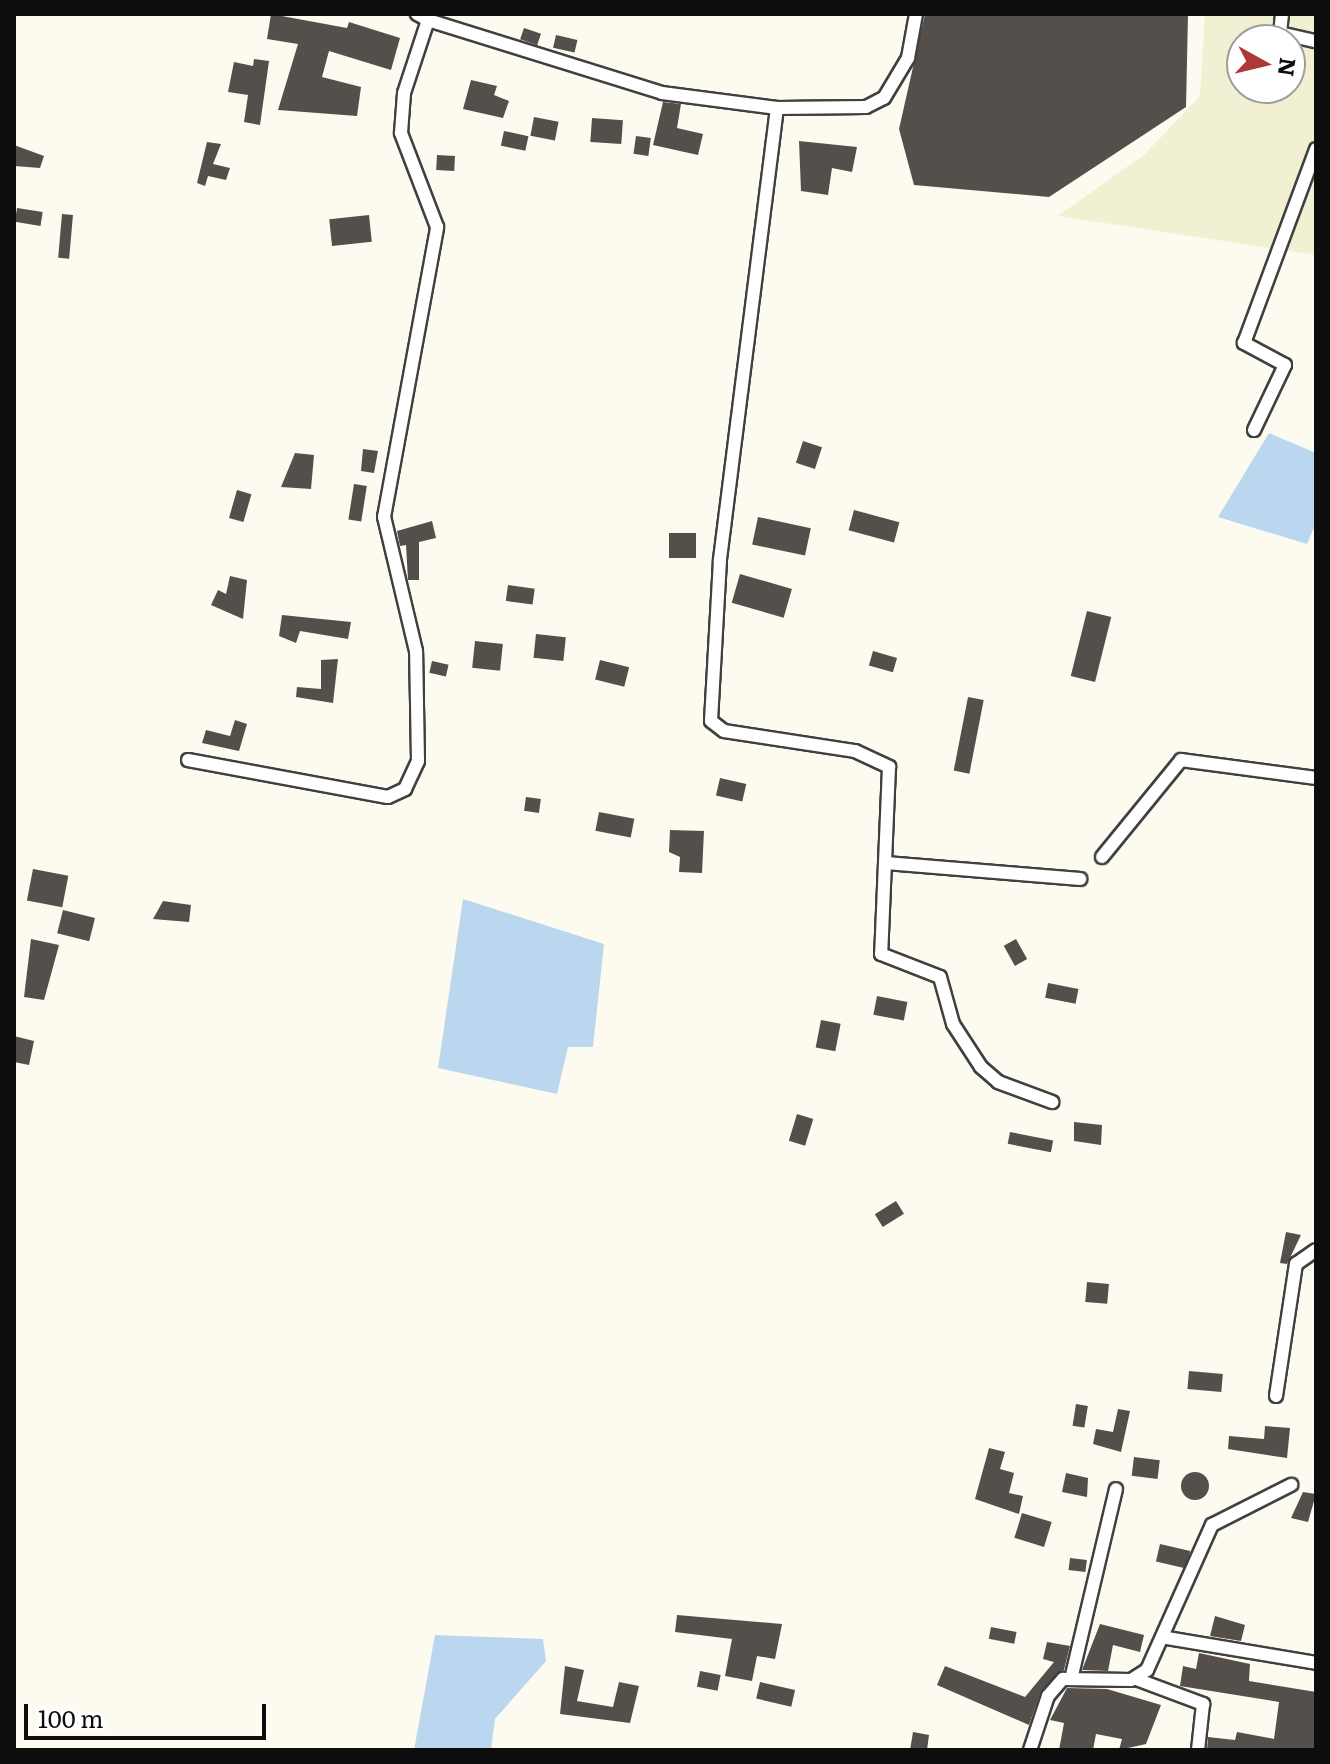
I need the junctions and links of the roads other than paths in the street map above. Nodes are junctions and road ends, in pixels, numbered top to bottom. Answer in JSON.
{"nodes":[{"id":1,"x":916,"y":14,"type":"edge"},
{"id":2,"x":1282,"y":14,"type":"edge"},
{"id":3,"x":422,"y":17,"type":"edge"},
{"id":4,"x":1316,"y":41,"type":"edge"},
{"id":5,"x":777,"y":108,"type":"junction"},
{"id":6,"x":1316,"y":149,"type":"edge"},
{"id":7,"x":1254,"y":430,"type":"dead end"},
{"id":8,"x":188,"y":760,"type":"dead end"},
{"id":9,"x":1316,"y":778,"type":"edge"},
{"id":10,"x":1102,"y":857,"type":"dead end"},
{"id":11,"x":886,"y":863,"type":"junction"},
{"id":12,"x":1080,"y":879,"type":"dead end"},
{"id":13,"x":1052,"y":1102,"type":"dead end"},
{"id":14,"x":1316,"y":1250,"type":"edge"},
{"id":15,"x":1276,"y":1396,"type":"dead end"},
{"id":16,"x":1291,"y":1485,"type":"dead end"},
{"id":17,"x":1116,"y":1489,"type":"dead end"},
{"id":18,"x":1167,"y":1638,"type":"junction"},
{"id":19,"x":1316,"y":1663,"type":"edge"},
{"id":20,"x":1072,"y":1675,"type":"junction"},
{"id":21,"x":1136,"y":1679,"type":"junction"},
{"id":22,"x":1030,"y":1750,"type":"edge"},
{"id":23,"x":1198,"y":1750,"type":"edge"}],
"edges":[{"from":1,"to":5,"type":"street"},
{"from":2,"to":4,"type":"street"},
{"from":3,"to":5,"type":"street"},
{"from":3,"to":8,"type":"street"},
{"from":5,"to":11,"type":"street"},
{"from":6,"to":7,"type":"street"},
{"from":9,"to":10,"type":"street"},
{"from":11,"to":12,"type":"street"},
{"from":11,"to":13,"type":"street"},
{"from":14,"to":15,"type":"street"},
{"from":16,"to":18,"type":"street"},
{"from":17,"to":20,"type":"street"},
{"from":18,"to":19,"type":"street"},
{"from":18,"to":21,"type":"street"},
{"from":20,"to":21,"type":"street"},
{"from":20,"to":22,"type":"street"},
{"from":21,"to":23,"type":"street"}]}
